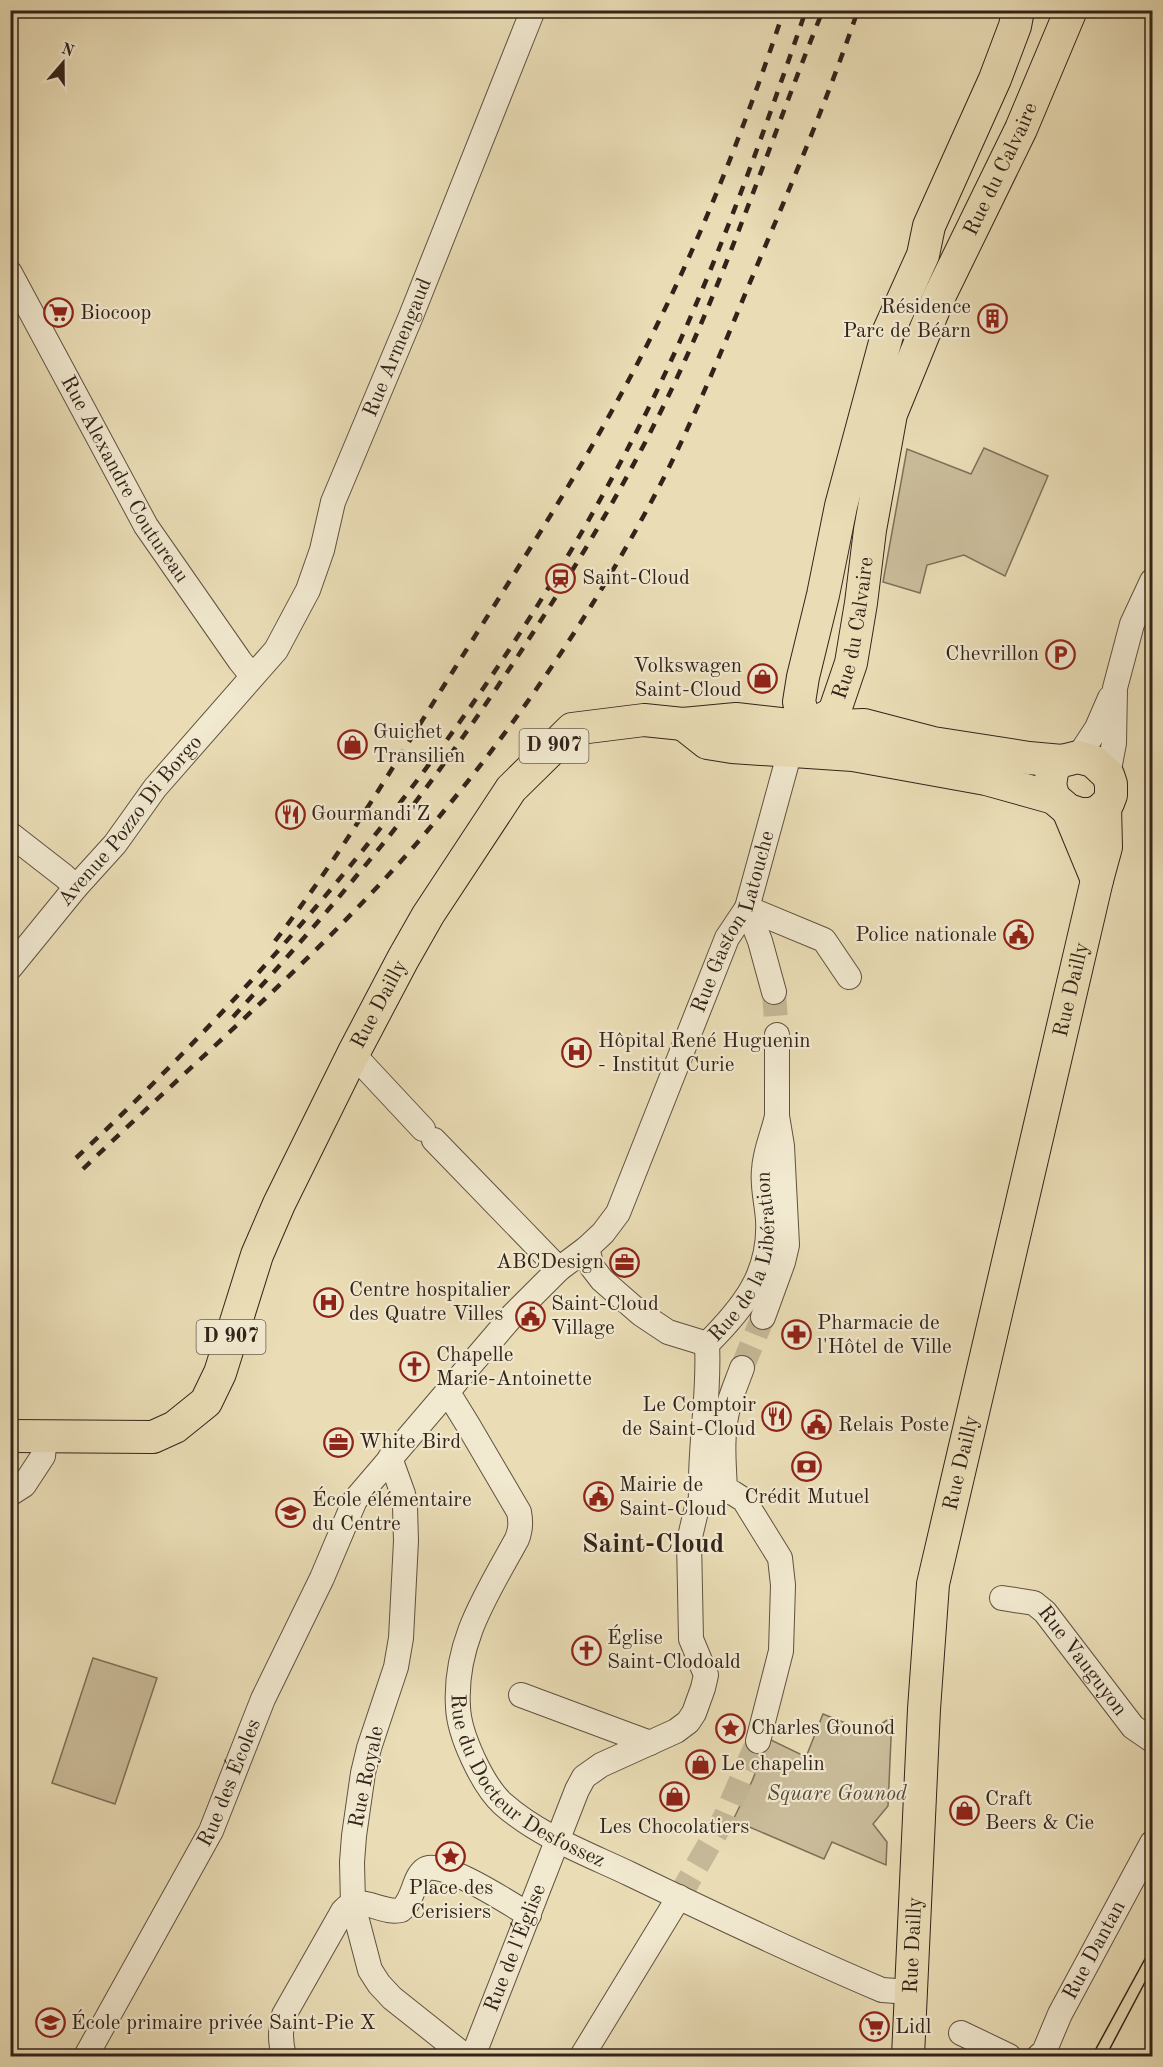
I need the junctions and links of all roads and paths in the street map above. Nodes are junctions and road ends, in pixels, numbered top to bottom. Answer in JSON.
{"nodes":[{"id":1,"x":533,"y":10,"type":"edge"},
{"id":2,"x":1018,"y":10,"type":"edge"},
{"id":3,"x":1071,"y":10,"type":"edge"},
{"id":4,"x":10,"y":273,"type":"edge"},
{"id":5,"x":1152,"y":581,"type":"edge"},
{"id":6,"x":823,"y":595,"type":"junction"},
{"id":7,"x":861,"y":603,"type":"junction"},
{"id":8,"x":252,"y":676,"type":"junction"},
{"id":9,"x":1115,"y":688,"type":"junction"},
{"id":10,"x":798,"y":739,"type":"junction"},
{"id":11,"x":1070,"y":759,"type":"junction"},
{"id":12,"x":1108,"y":775,"type":"junction"},
{"id":13,"x":1061,"y":804,"type":"junction"},
{"id":14,"x":1105,"y":806,"type":"junction"},
{"id":15,"x":10,"y":834,"type":"edge"},
{"id":16,"x":1097,"y":880,"type":"junction"},
{"id":17,"x":76,"y":887,"type":"junction"},
{"id":18,"x":747,"y":908,"type":"junction"},
{"id":19,"x":10,"y":968,"type":"edge"},
{"id":20,"x":849,"y":977,"type":"dead end"},
{"id":21,"x":774,"y":992,"type":"tunnel mouth"},
{"id":22,"x":777,"y":1035,"type":"tunnel mouth"},
{"id":23,"x":353,"y":1054,"type":"junction"},
{"id":24,"x":777,"y":1116,"type":"junction"},
{"id":25,"x":587,"y":1248,"type":"junction"},
{"id":26,"x":559,"y":1269,"type":"junction"},
{"id":27,"x":763,"y":1317,"type":"tunnel mouth"},
{"id":28,"x":707,"y":1344,"type":"junction"},
{"id":29,"x":742,"y":1368,"type":"tunnel mouth"},
{"id":30,"x":447,"y":1394,"type":"junction"},
{"id":31,"x":10,"y":1436,"type":"edge"},
{"id":32,"x":45,"y":1437,"type":"junction"},
{"id":33,"x":390,"y":1458,"type":"junction"},
{"id":34,"x":726,"y":1491,"type":"junction"},
{"id":35,"x":10,"y":1494,"type":"edge"},
{"id":36,"x":701,"y":1500,"type":"junction"},
{"id":37,"x":1002,"y":1598,"type":"dead end"},
{"id":38,"x":521,"y":1695,"type":"dead end"},
{"id":39,"x":1152,"y":1740,"type":"edge"},
{"id":40,"x":758,"y":1741,"type":"tunnel mouth"},
{"id":41,"x":650,"y":1743,"type":"junction"},
{"id":42,"x":556,"y":1838,"type":"junction"},
{"id":43,"x":1152,"y":1843,"type":"edge"},
{"id":44,"x":679,"y":1898,"type":"junction"},
{"id":45,"x":353,"y":1905,"type":"junction"},
{"id":46,"x":529,"y":1915,"type":"junction"},
{"id":47,"x":910,"y":1992,"type":"junction"},
{"id":48,"x":961,"y":2033,"type":"dead end"},
{"id":49,"x":86,"y":2056,"type":"edge"},
{"id":50,"x":284,"y":2056,"type":"edge"},
{"id":51,"x":465,"y":2056,"type":"edge"},
{"id":52,"x":473,"y":2056,"type":"edge"},
{"id":53,"x":582,"y":2056,"type":"edge"},
{"id":54,"x":908,"y":2056,"type":"edge"},
{"id":55,"x":1009,"y":2056,"type":"edge"},
{"id":56,"x":1039,"y":2056,"type":"edge"}],
"edges":[{"from":1,"to":8,"type":"street","name":"Rue Armengaud"},
{"from":2,"to":6,"type":"main road","name":"Rue du Calvaire"},
{"from":3,"to":7,"type":"main road","name":"Rue du Calvaire"},
{"from":4,"to":8,"type":"street","name":"Rue Alexandre Coutureau"},
{"from":5,"to":9,"type":"street"},
{"from":6,"to":7,"type":"street"},
{"from":6,"to":10,"type":"main road","name":"Rue du Calvaire"},
{"from":7,"to":10,"type":"main road","name":"Rue du Calvaire"},
{"from":8,"to":17,"type":"street","name":"Avenue Pozzo Di Borgo"},
{"from":9,"to":11,"type":"street"},
{"from":9,"to":12,"type":"street"},
{"from":10,"to":11,"type":"main road","name":"Rue Dailly","number":"D 907"},
{"from":10,"to":13,"type":"main road","name":"Rue Dailly","number":"D 907"},
{"from":10,"to":18,"type":"street","name":"Rue Gaston Latouche"},
{"from":10,"to":23,"type":"main road","name":"Rue Dailly","number":"D 907"},
{"from":11,"to":12,"type":"main road","name":"Rue Dailly","number":"D 907"},
{"from":11,"to":13,"type":"main road"},
{"from":12,"to":14,"type":"main road","name":"Rue Dailly"},
{"from":13,"to":14,"type":"main road","name":"Rue Dailly","number":"D 907"},
{"from":13,"to":16,"type":"main road"},
{"from":14,"to":16,"type":"main road","name":"Rue Dailly"},
{"from":15,"to":17,"type":"street"},
{"from":16,"to":47,"type":"main road","name":"Rue Dailly"},
{"from":17,"to":19,"type":"street","name":"Avenue Pozzo Di Borgo"},
{"from":18,"to":20,"type":"street"},
{"from":18,"to":21,"type":"street"},
{"from":18,"to":25,"type":"street","name":"Rue Gaston Latouche"},
{"from":22,"to":24,"type":"street","name":"Rue de la Libération"},
{"from":23,"to":26,"type":"street"},
{"from":23,"to":32,"type":"main road","name":"Rue Dailly","number":"D 907"},
{"from":24,"to":27,"type":"street","name":"Rue de la Libération"},
{"from":24,"to":28,"type":"street","name":"Rue de la Libération"},
{"from":25,"to":26,"type":"street","name":"Rue Gaston Latouche"},
{"from":25,"to":28,"type":"street"},
{"from":26,"to":30,"type":"street","name":"Rue Gaston Latouche"},
{"from":28,"to":36,"type":"street","name":"Rue de la Libération"},
{"from":29,"to":34,"type":"street","name":"Rue de la Libération"},
{"from":30,"to":33,"type":"street","name":"Rue des Écoles"},
{"from":30,"to":42,"type":"street","name":"Rue du Docteur Desfossez"},
{"from":31,"to":32,"type":"main road","number":"D 907"},
{"from":32,"to":35,"type":"street"},
{"from":33,"to":45,"type":"street","name":"Rue Royale"},
{"from":33,"to":49,"type":"street","name":"Rue des Écoles"},
{"from":34,"to":36,"type":"street"},
{"from":34,"to":40,"type":"street"},
{"from":36,"to":41,"type":"street","name":"Rue de la Libération"},
{"from":37,"to":39,"type":"street","name":"Rue Vauguyon"},
{"from":38,"to":41,"type":"street"},
{"from":41,"to":42,"type":"street","name":"Rue de l'Église"},
{"from":42,"to":44,"type":"street","name":"Rue du Docteur Desfossez"},
{"from":42,"to":46,"type":"street","name":"Rue de l'Église"},
{"from":43,"to":56,"type":"street","name":"Rue Dantan"},
{"from":44,"to":47,"type":"street","name":"Rue du Docteur Desfossez"},
{"from":44,"to":53,"type":"street"},
{"from":45,"to":46,"type":"street"},
{"from":45,"to":50,"type":"street"},
{"from":45,"to":51,"type":"street","name":"Rue Royale"},
{"from":46,"to":52,"type":"street","name":"Rue de l'Église"},
{"from":47,"to":54,"type":"main road","name":"Rue Dailly"},
{"from":48,"to":55,"type":"street"}]}
